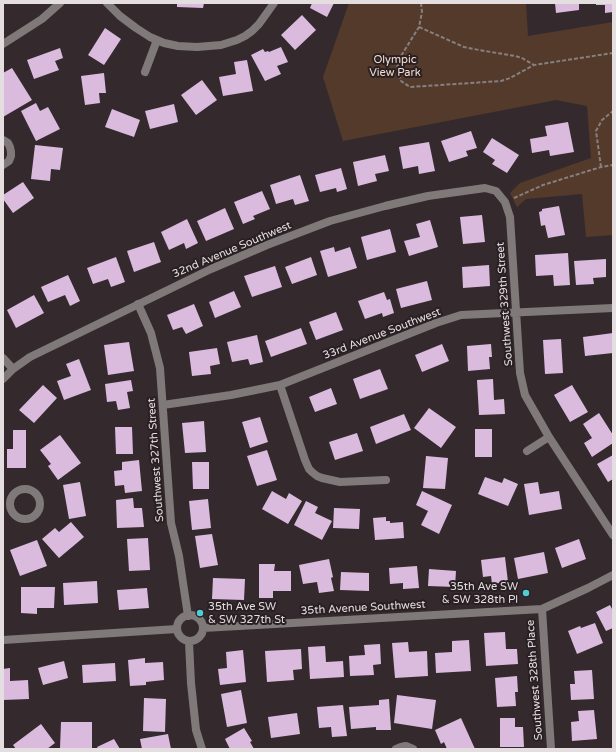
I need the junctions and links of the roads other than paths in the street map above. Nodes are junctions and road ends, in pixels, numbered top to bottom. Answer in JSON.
{"nodes":[{"id":1,"x":60,"y":3,"type":"edge"},
{"id":2,"x":106,"y":3,"type":"edge"},
{"id":3,"x":274,"y":3,"type":"edge"},
{"id":4,"x":157,"y":40,"type":"junction"},
{"id":5,"x":3,"y":44,"type":"edge"},
{"id":6,"x":145,"y":72,"type":"dead end"},
{"id":7,"x":3,"y":140,"type":"edge"},
{"id":8,"x":3,"y":165,"type":"edge"},
{"id":9,"x":505,"y":202,"type":"joint"},
{"id":10,"x":138,"y":304,"type":"junction"},
{"id":11,"x":613,"y":308,"type":"edge"},
{"id":12,"x":516,"y":312,"type":"junction"},
{"id":13,"x":3,"y":358,"type":"edge"},
{"id":14,"x":13,"y":369,"type":"junction"},
{"id":15,"x":3,"y":378,"type":"edge"},
{"id":16,"x":280,"y":385,"type":"junction"},
{"id":17,"x":163,"y":405,"type":"junction"},
{"id":18,"x":549,"y":437,"type":"junction"},
{"id":19,"x":527,"y":451,"type":"dead end"},
{"id":20,"x":386,"y":480,"type":"dead end"},
{"id":21,"x":613,"y":535,"type":"edge"},
{"id":22,"x":613,"y":575,"type":"edge"},
{"id":23,"x":542,"y":609,"type":"junction"},
{"id":24,"x":188,"y":616,"type":"junction"},
{"id":25,"x":203,"y":628,"type":"junction"},
{"id":26,"x":177,"y":629,"type":"junction"},
{"id":27,"x":3,"y":640,"type":"edge"},
{"id":28,"x":190,"y":642,"type":"junction"},
{"id":29,"x":202,"y":749,"type":"edge"},
{"id":30,"x":396,"y":749,"type":"edge"},
{"id":31,"x":413,"y":749,"type":"edge"},
{"id":32,"x":551,"y":749,"type":"edge"}],
"edges":[{"from":1,"to":5,"type":"street"},
{"from":2,"to":4,"type":"street"},
{"from":3,"to":4,"type":"street"},
{"from":4,"to":6,"type":"street"},
{"from":7,"to":8,"type":"street"},
{"from":9,"to":10,"type":"street","name":"32nd Avenue Southwest"},
{"from":9,"to":12,"type":"street","name":"Southwest 329th Street"},
{"from":10,"to":14,"type":"street","name":"32nd Avenue Southwest"},
{"from":10,"to":17,"type":"street","name":"Southwest 327th Street"},
{"from":11,"to":12,"type":"street","name":"33rd Avenue Southwest"},
{"from":12,"to":16,"type":"street","name":"33rd Avenue Southwest"},
{"from":12,"to":18,"type":"street","name":"Southwest 329th Street"},
{"from":13,"to":14,"type":"street"},
{"from":14,"to":15,"type":"street","name":"32nd Avenue Southwest"},
{"from":16,"to":17,"type":"street","name":"33rd Avenue Southwest"},
{"from":16,"to":20,"type":"street"},
{"from":17,"to":24,"type":"street","name":"Southwest 327th Street"},
{"from":18,"to":19,"type":"street"},
{"from":18,"to":21,"type":"street","name":"Southwest 329th Street"},
{"from":22,"to":23,"type":"street","name":"35th Avenue Southwest"},
{"from":23,"to":25,"type":"street","name":"35th Avenue Southwest"},
{"from":23,"to":32,"type":"street","name":"Southwest 328th Place"},
{"from":24,"to":25,"type":"street"},
{"from":24,"to":26,"type":"street"},
{"from":25,"to":28,"type":"street"},
{"from":26,"to":27,"type":"street"},
{"from":26,"to":28,"type":"street"},
{"from":28,"to":29,"type":"street"},
{"from":30,"to":31,"type":"street"}]}
